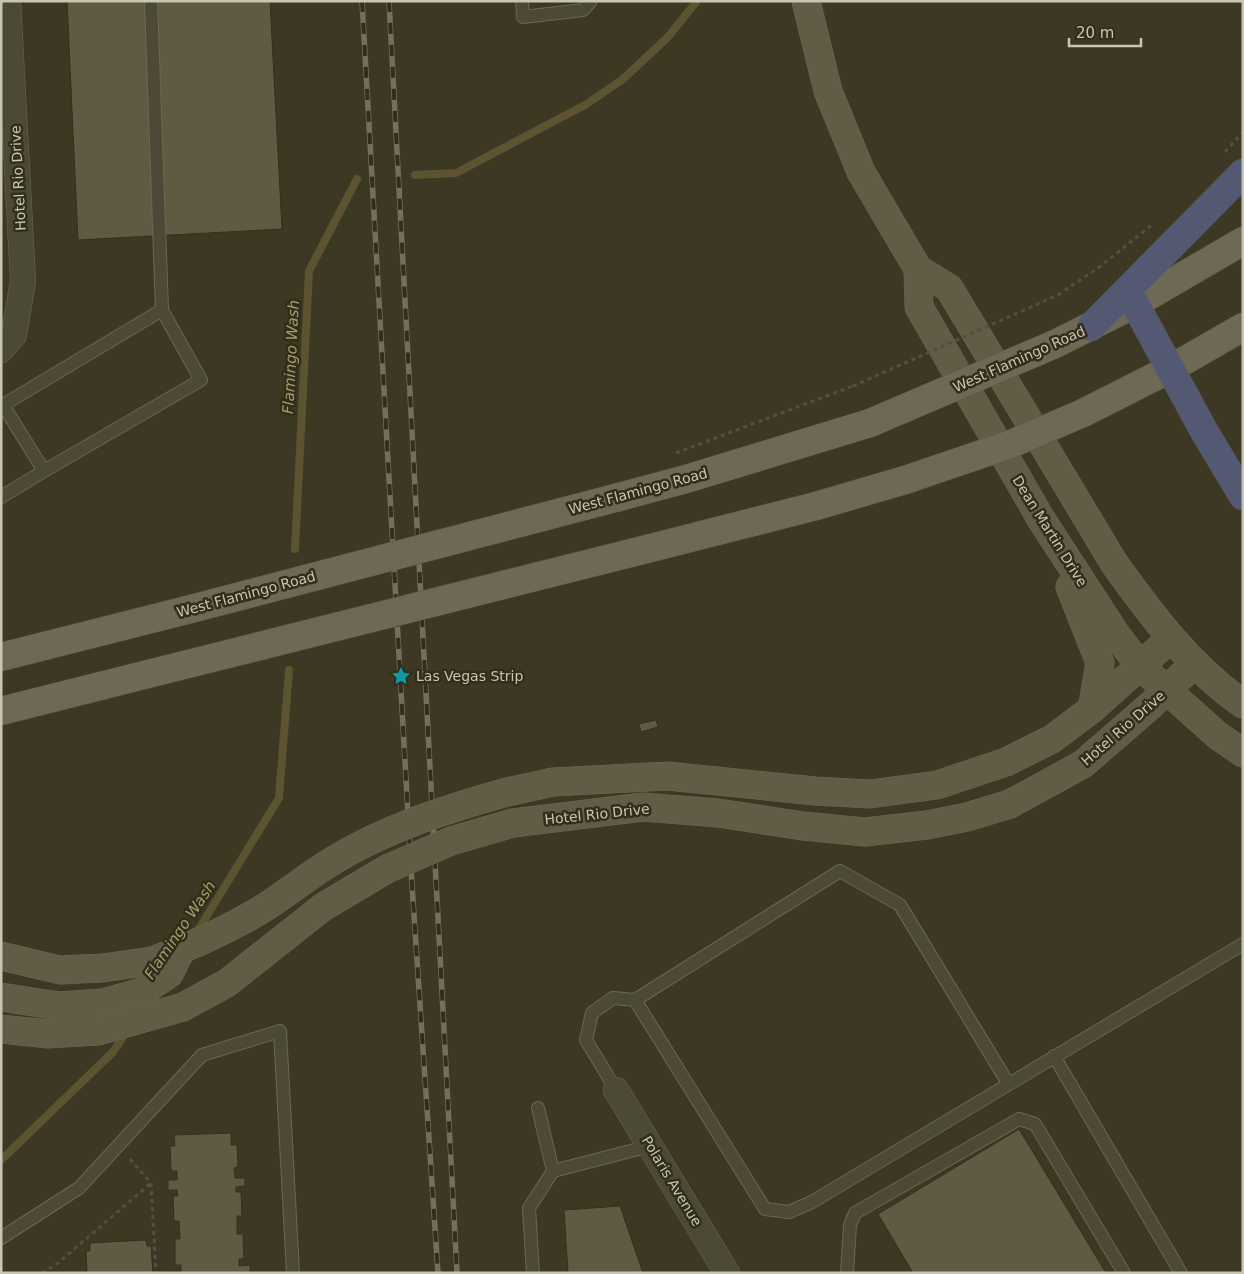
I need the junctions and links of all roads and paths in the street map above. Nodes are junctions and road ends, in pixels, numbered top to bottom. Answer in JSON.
{"nodes":[{"id":1,"x":8,"y":1,"type":"edge"},
{"id":2,"x":151,"y":1,"type":"edge"},
{"id":3,"x":522,"y":1,"type":"edge"},
{"id":4,"x":591,"y":1,"type":"edge"},
{"id":5,"x":806,"y":1,"type":"edge"},
{"id":6,"x":1243,"y":132,"type":"edge"},
{"id":7,"x":1224,"y":154,"type":"dead end"},
{"id":8,"x":1243,"y":173,"type":"edge"},
{"id":9,"x":1158,"y":220,"type":"dead end"},
{"id":10,"x":1243,"y":241,"type":"edge"},
{"id":11,"x":918,"y":269,"type":"junction"},
{"id":12,"x":1135,"y":304,"type":"junction"},
{"id":13,"x":162,"y":310,"type":"junction"},
{"id":14,"x":1091,"y":326,"type":"junction"},
{"id":15,"x":1243,"y":327,"type":"edge"},
{"id":16,"x":1,"y":350,"type":"edge"},
{"id":17,"x":1170,"y":369,"type":"junction"},
{"id":18,"x":2,"y":405,"type":"edge"},
{"id":19,"x":667,"y":456,"type":"dead end"},
{"id":20,"x":44,"y":471,"type":"junction"},
{"id":21,"x":1243,"y":496,"type":"edge"},
{"id":22,"x":1,"y":497,"type":"edge"},
{"id":23,"x":1041,"y":519,"type":"junction"},
{"id":24,"x":1171,"y":638,"type":"junction"},
{"id":25,"x":1,"y":657,"type":"edge"},
{"id":26,"x":1195,"y":663,"type":"junction"},
{"id":27,"x":1140,"y":666,"type":"junction"},
{"id":28,"x":1167,"y":690,"type":"junction"},
{"id":29,"x":1243,"y":704,"type":"edge"},
{"id":30,"x":1092,"y":709,"type":"junction"},
{"id":31,"x":1,"y":711,"type":"edge"},
{"id":32,"x":1243,"y":752,"type":"edge"},
{"id":33,"x":1243,"y":944,"type":"edge"},
{"id":34,"x":181,"y":950,"type":"junction"},
{"id":35,"x":1,"y":956,"type":"edge"},
{"id":36,"x":1,"y":997,"type":"edge"},
{"id":37,"x":635,"y":1000,"type":"junction"},
{"id":38,"x":3,"y":1030,"type":"edge"},
{"id":39,"x":1054,"y":1056,"type":"junction"},
{"id":40,"x":1008,"y":1083,"type":"junction"},
{"id":41,"x":616,"y":1090,"type":"joint"},
{"id":42,"x":538,"y":1108,"type":"dead end"},
{"id":43,"x":118,"y":1145,"type":"junction"},
{"id":44,"x":650,"y":1146,"type":"junction"},
{"id":45,"x":553,"y":1170,"type":"junction"},
{"id":46,"x":151,"y":1183,"type":"junction"},
{"id":47,"x":1,"y":1238,"type":"edge"},
{"id":48,"x":46,"y":1270,"type":"junction"},
{"id":49,"x":42,"y":1273,"type":"edge"},
{"id":50,"x":52,"y":1273,"type":"edge"},
{"id":51,"x":156,"y":1273,"type":"edge"},
{"id":52,"x":293,"y":1273,"type":"edge"},
{"id":53,"x":533,"y":1273,"type":"edge"},
{"id":54,"x":727,"y":1273,"type":"edge"},
{"id":55,"x":847,"y":1273,"type":"edge"},
{"id":56,"x":1124,"y":1273,"type":"edge"},
{"id":57,"x":1181,"y":1273,"type":"edge"}],
"edges":[{"from":1,"to":16,"type":"street","name":"Hotel Rio Drive"},
{"from":2,"to":13,"type":"lane"},
{"from":3,"to":4,"type":"lane"},
{"from":5,"to":11,"type":"main road","name":"Dean Martin Drive"},
{"from":6,"to":7,"type":"path"},
{"from":8,"to":14,"type":"highway"},
{"from":9,"to":19,"type":"path","bridge":true},
{"from":10,"to":12,"type":"main road","name":"West Flamingo Road"},
{"from":11,"to":23,"type":"main road","name":"Dean Martin Drive"},
{"from":11,"to":24,"type":"main road","name":"Dean Martin Drive"},
{"from":12,"to":14,"type":"main road","name":"West Flamingo Road"},
{"from":12,"to":17,"type":"highway"},
{"from":13,"to":18,"type":"lane"},
{"from":13,"to":20,"type":"lane"},
{"from":14,"to":25,"type":"main road","name":"West Flamingo Road","bridge":true},
{"from":15,"to":17,"type":"main road"},
{"from":17,"to":21,"type":"highway"},
{"from":17,"to":31,"type":"main road","bridge":true},
{"from":18,"to":20,"type":"lane"},
{"from":20,"to":22,"type":"lane"},
{"from":23,"to":27,"type":"main road","name":"Dean Martin Drive"},
{"from":23,"to":30,"type":"main road"},
{"from":24,"to":26,"type":"main road","name":"Dean Martin Drive"},
{"from":24,"to":27,"type":"main road"},
{"from":26,"to":28,"type":"main road","name":"Hotel Rio Drive"},
{"from":26,"to":29,"type":"main road","name":"Dean Martin Drive"},
{"from":27,"to":28,"type":"main road","name":"Dean Martin Drive"},
{"from":27,"to":30,"type":"main road"},
{"from":28,"to":32,"type":"main road","name":"Dean Martin Drive"},
{"from":28,"to":38,"type":"main road","name":"Hotel Rio Drive","bridge":true},
{"from":30,"to":34,"type":"main road","bridge":true},
{"from":33,"to":39,"type":"lane"},
{"from":34,"to":35,"type":"main road","bridge":true},
{"from":34,"to":36,"type":"main road"},
{"from":37,"to":40,"type":"lane"},
{"from":37,"to":40,"type":"lane"},
{"from":37,"to":41,"type":"lane"},
{"from":39,"to":40,"type":"lane"},
{"from":39,"to":57,"type":"lane"},
{"from":41,"to":44,"type":"street","name":"Polaris Avenue"},
{"from":42,"to":45,"type":"lane"},
{"from":43,"to":46,"type":"path"},
{"from":43,"to":47,"type":"lane"},
{"from":43,"to":52,"type":"lane"},
{"from":44,"to":45,"type":"lane"},
{"from":44,"to":54,"type":"street","name":"Polaris Avenue"},
{"from":45,"to":53,"type":"lane"},
{"from":46,"to":48,"type":"path"},
{"from":46,"to":51,"type":"path"},
{"from":48,"to":49,"type":"path"},
{"from":48,"to":50,"type":"path"},
{"from":55,"to":56,"type":"lane"}]}
